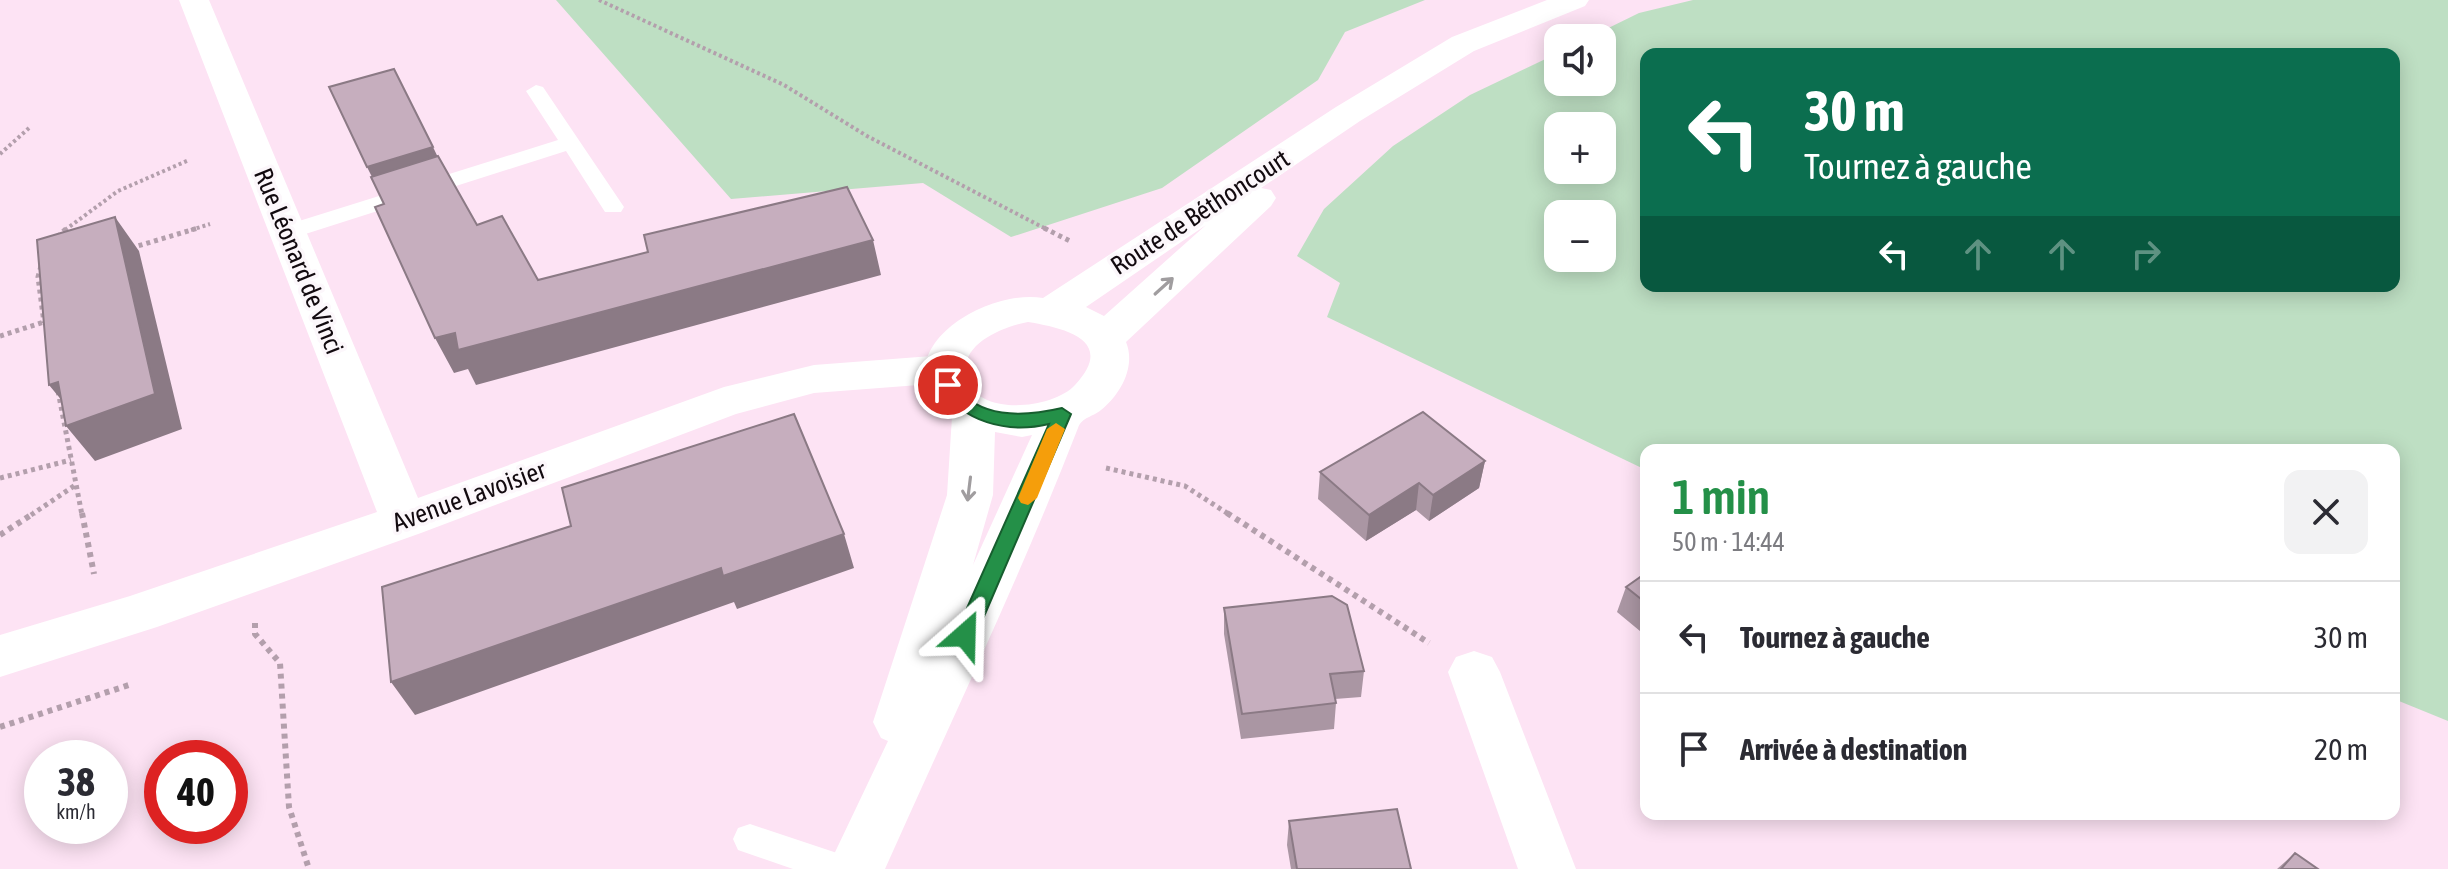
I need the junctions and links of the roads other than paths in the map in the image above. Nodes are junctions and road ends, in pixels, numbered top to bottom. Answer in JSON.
{"nodes":[{"id":1,"x":194,"y":0,"type":"edge"},
{"id":2,"x":1574,"y":0,"type":"edge"},
{"id":3,"x":536,"y":91,"type":"dead end"},
{"id":4,"x":1348,"y":114,"type":"junction"},
{"id":5,"x":570,"y":143,"type":"junction"},
{"id":6,"x":613,"y":207,"type":"dead end"},
{"id":7,"x":288,"y":232,"type":"junction"},
{"id":8,"x":1053,"y":310,"type":"junction"},
{"id":9,"x":1105,"y":338,"type":"junction"},
{"id":10,"x":945,"y":369,"type":"junction"},
{"id":11,"x":974,"y":411,"type":"junction"},
{"id":12,"x":1062,"y":414,"type":"junction"},
{"id":13,"x":404,"y":521,"type":"junction"},
{"id":14,"x":0,"y":656,"type":"edge"},
{"id":15,"x":1474,"y":672,"type":"road end"},
{"id":16,"x":750,"y":839,"type":"dead end"},
{"id":17,"x":840,"y":869,"type":"edge"},
{"id":18,"x":856,"y":869,"type":"edge"},
{"id":19,"x":1547,"y":869,"type":"edge"}],
"edges":[{"from":1,"to":7,"type":"street","name":"Rue Léonard de Vinci"},
{"from":2,"to":4,"type":"street","name":"Route de Béthoncourt"},
{"from":3,"to":5,"type":"lane"},
{"from":4,"to":8,"type":"street","name":"Route de Béthoncourt"},
{"from":9,"to":4,"type":"street","name":"Route de Béthoncourt","one_way":true},
{"from":5,"to":6,"type":"lane"},
{"from":5,"to":7,"type":"lane"},
{"from":7,"to":13,"type":"street","name":"Rue Léonard de Vinci"},
{"from":8,"to":9,"type":"street"},
{"from":8,"to":10,"type":"street"},
{"from":9,"to":12,"type":"street"},
{"from":10,"to":11,"type":"street"},
{"from":10,"to":13,"type":"street","name":"Avenue Lavoisier"},
{"from":11,"to":12,"type":"street"},
{"from":11,"to":18,"type":"street","one_way":true},
{"from":12,"to":18,"type":"street"},
{"from":13,"to":14,"type":"street","name":"Avenue Lavoisier"},
{"from":15,"to":19,"type":"street"},
{"from":16,"to":17,"type":"lane"}]}
